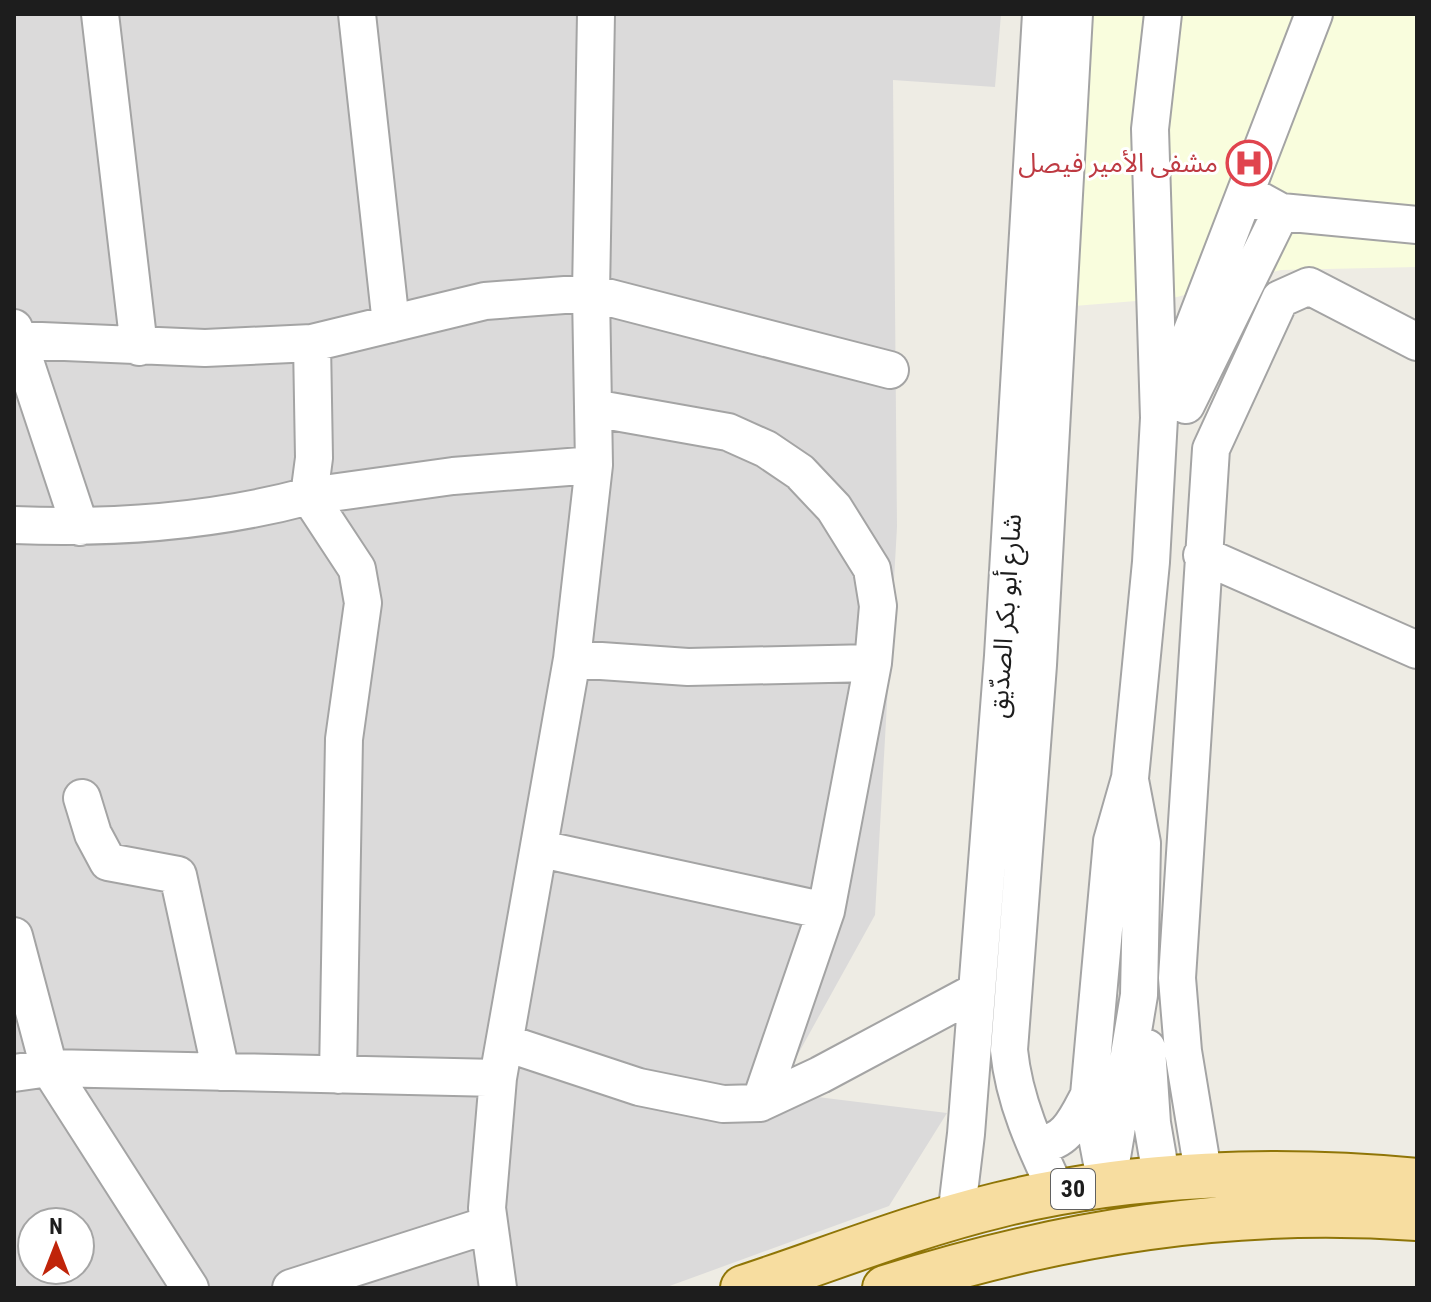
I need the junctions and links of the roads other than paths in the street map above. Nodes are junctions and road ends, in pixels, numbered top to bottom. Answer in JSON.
{"nodes":[{"id":1,"x":100,"y":14,"type":"edge"},
{"id":2,"x":357,"y":14,"type":"edge"},
{"id":3,"x":596,"y":14,"type":"edge"},
{"id":4,"x":1041,"y":14,"type":"edge"},
{"id":5,"x":1074,"y":14,"type":"edge"},
{"id":6,"x":1163,"y":14,"type":"edge"},
{"id":7,"x":1314,"y":14,"type":"edge"},
{"id":8,"x":1246,"y":192,"type":"junction"},
{"id":9,"x":1281,"y":212,"type":"junction"},
{"id":10,"x":1417,"y":225,"type":"edge"},
{"id":11,"x":591,"y":293,"type":"junction"},
{"id":12,"x":391,"y":324,"type":"junction"},
{"id":13,"x":16,"y":334,"type":"edge"},
{"id":14,"x":1417,"y":342,"type":"edge"},
{"id":15,"x":312,"y":343,"type":"junction"},
{"id":16,"x":139,"y":347,"type":"junction"},
{"id":17,"x":890,"y":370,"type":"dead end"},
{"id":18,"x":593,"y":408,"type":"junction"},
{"id":19,"x":1159,"y":418,"type":"junction"},
{"id":20,"x":1157,"y":464,"type":"junction"},
{"id":21,"x":594,"y":465,"type":"junction"},
{"id":22,"x":309,"y":496,"type":"junction"},
{"id":23,"x":14,"y":525,"type":"edge"},
{"id":24,"x":80,"y":527,"type":"junction"},
{"id":25,"x":1202,"y":555,"type":"junction"},
{"id":26,"x":1417,"y":650,"type":"edge"},
{"id":27,"x":572,"y":659,"type":"junction"},
{"id":28,"x":873,"y":663,"type":"junction"},
{"id":29,"x":1130,"y":778,"type":"junction"},
{"id":30,"x":82,"y":798,"type":"dead end"},
{"id":31,"x":541,"y":849,"type":"junction"},
{"id":32,"x":826,"y":911,"type":"junction"},
{"id":33,"x":14,"y":936,"type":"edge"},
{"id":34,"x":975,"y":992,"type":"junction"},
{"id":35,"x":1139,"y":995,"type":"junction"},
{"id":36,"x":506,"y":1043,"type":"junction"},
{"id":37,"x":49,"y":1068,"type":"junction"},
{"id":38,"x":221,"y":1072,"type":"junction"},
{"id":39,"x":14,"y":1073,"type":"edge"},
{"id":40,"x":338,"y":1075,"type":"junction"},
{"id":41,"x":498,"y":1078,"type":"junction"},
{"id":42,"x":1089,"y":1095,"type":"junction"},
{"id":43,"x":760,"y":1103,"type":"junction"},
{"id":44,"x":1035,"y":1143,"type":"junction"},
{"id":45,"x":1183,"y":1180,"type":"junction"},
{"id":46,"x":1417,"y":1181,"type":"edge"},
{"id":47,"x":1106,"y":1184,"type":"junction"},
{"id":48,"x":1057,"y":1192,"type":"junction"},
{"id":49,"x":956,"y":1217,"type":"junction"},
{"id":50,"x":1417,"y":1218,"type":"edge"},
{"id":51,"x":488,"y":1225,"type":"junction"},
{"id":52,"x":1114,"y":1230,"type":"junction"},
{"id":53,"x":190,"y":1288,"type":"edge"},
{"id":54,"x":291,"y":1288,"type":"edge"},
{"id":55,"x":498,"y":1288,"type":"edge"},
{"id":56,"x":743,"y":1288,"type":"edge"},
{"id":57,"x":885,"y":1288,"type":"edge"}],
"edges":[{"from":1,"to":16,"type":"street"},
{"from":2,"to":12,"type":"street"},
{"from":3,"to":11,"type":"street"},
{"from":4,"to":34,"type":"street","name":"شارع أبو بكر الصدّيق"},
{"from":5,"to":44,"type":"street","name":"شارع أبو بكر الصدّيق"},
{"from":6,"to":19,"type":"street"},
{"from":7,"to":8,"type":"street"},
{"from":8,"to":9,"type":"street"},
{"from":8,"to":19,"type":"street"},
{"from":9,"to":10,"type":"street"},
{"from":9,"to":20,"type":"street"},
{"from":11,"to":12,"type":"street"},
{"from":11,"to":17,"type":"street"},
{"from":11,"to":18,"type":"street"},
{"from":12,"to":15,"type":"street"},
{"from":13,"to":16,"type":"street"},
{"from":13,"to":24,"type":"street"},
{"from":14,"to":25,"type":"street"},
{"from":15,"to":16,"type":"street"},
{"from":15,"to":22,"type":"street"},
{"from":18,"to":21,"type":"street"},
{"from":18,"to":28,"type":"street"},
{"from":19,"to":20,"type":"street"},
{"from":20,"to":29,"type":"street"},
{"from":21,"to":22,"type":"street"},
{"from":21,"to":27,"type":"street"},
{"from":22,"to":24,"type":"street"},
{"from":22,"to":40,"type":"street"},
{"from":23,"to":24,"type":"street"},
{"from":25,"to":26,"type":"street"},
{"from":25,"to":45,"type":"street"},
{"from":27,"to":28,"type":"street"},
{"from":27,"to":31,"type":"street"},
{"from":28,"to":32,"type":"street"},
{"from":29,"to":35,"type":"street"},
{"from":29,"to":42,"type":"street"},
{"from":30,"to":38,"type":"street"},
{"from":31,"to":32,"type":"street"},
{"from":31,"to":36,"type":"street"},
{"from":32,"to":43,"type":"street"},
{"from":33,"to":37,"type":"street"},
{"from":34,"to":43,"type":"street"},
{"from":34,"to":49,"type":"street","name":"شارع أبو بكر الصدّيق"},
{"from":35,"to":45,"type":"street"},
{"from":35,"to":47,"type":"street"},
{"from":36,"to":41,"type":"street"},
{"from":36,"to":43,"type":"street"},
{"from":37,"to":38,"type":"street"},
{"from":37,"to":39,"type":"street"},
{"from":37,"to":53,"type":"street"},
{"from":38,"to":40,"type":"street"},
{"from":40,"to":41,"type":"street"},
{"from":41,"to":51,"type":"street"},
{"from":42,"to":44,"type":"street"},
{"from":42,"to":47,"type":"street"},
{"from":44,"to":48,"type":"street","name":"شارع أبو بكر الصدّيق"},
{"from":45,"to":46,"type":"main road","number":"30"},
{"from":45,"to":47,"type":"main road","number":"30"},
{"from":47,"to":48,"type":"main road","number":"30"},
{"from":47,"to":52,"type":"main road"},
{"from":48,"to":49,"type":"main road","number":"30"},
{"from":49,"to":56,"type":"main road","number":"30"},
{"from":50,"to":52,"type":"main road","number":"30"},
{"from":51,"to":54,"type":"street"},
{"from":51,"to":55,"type":"street"},
{"from":52,"to":57,"type":"main road","number":"30"}]}
